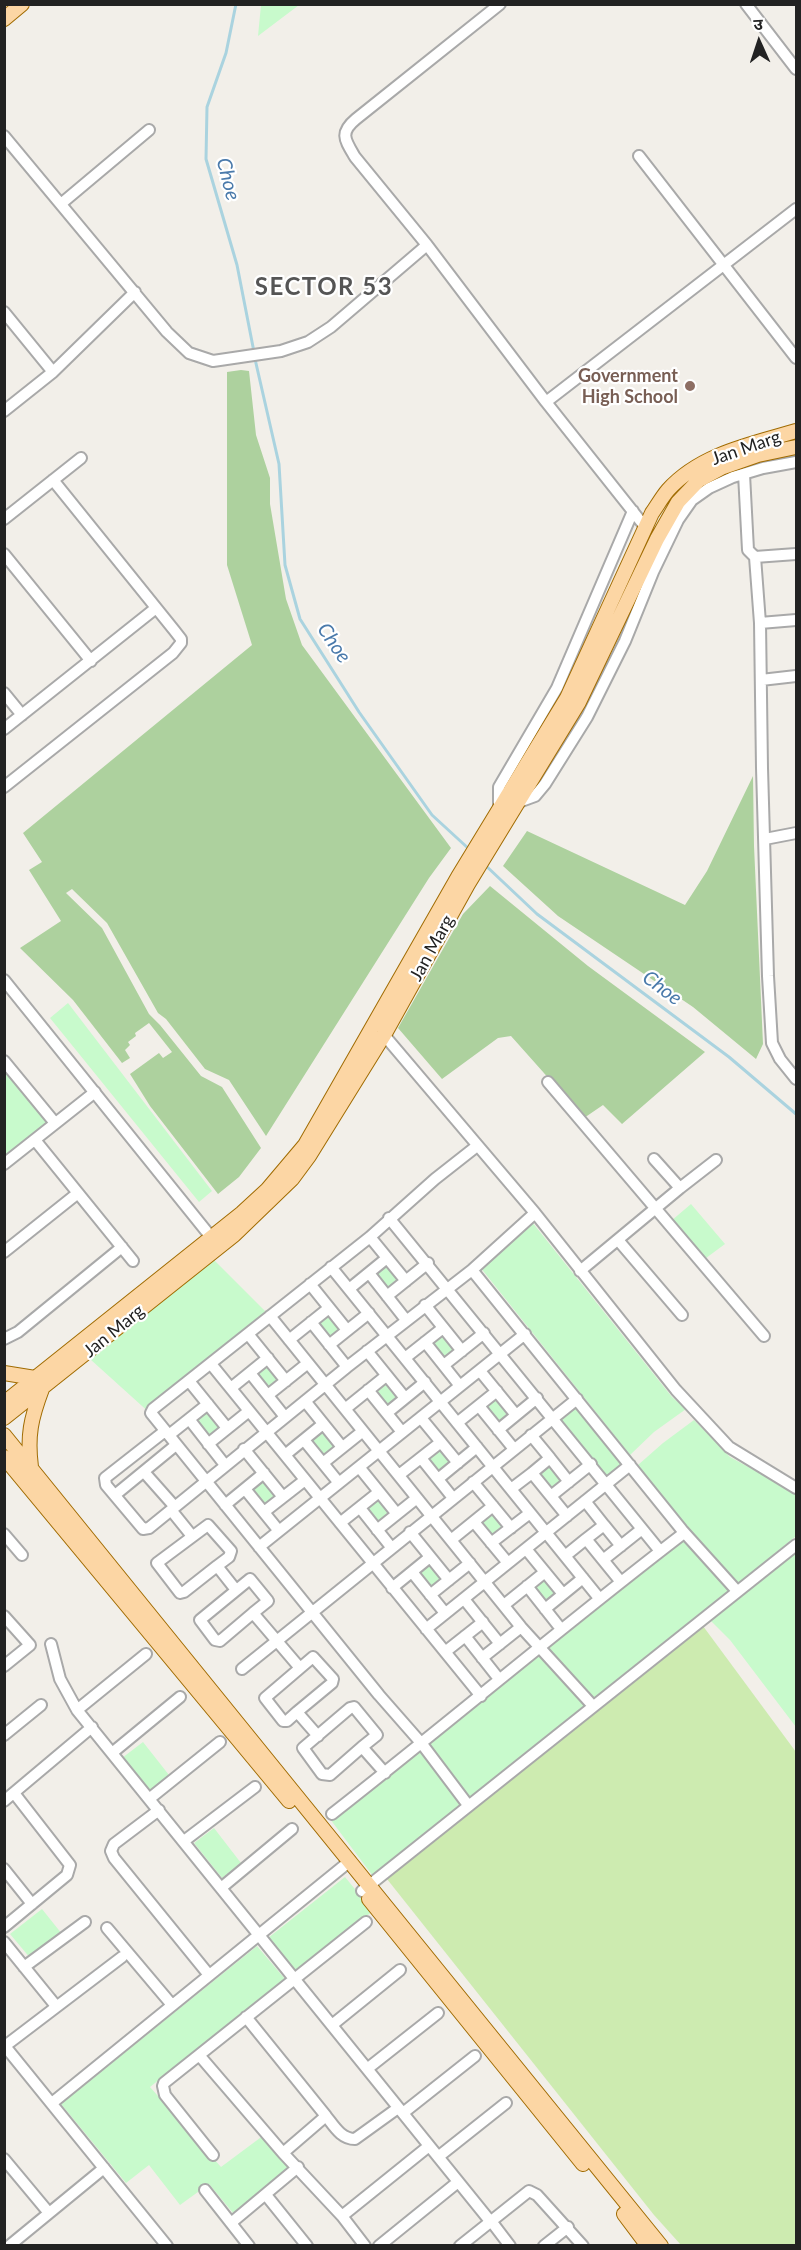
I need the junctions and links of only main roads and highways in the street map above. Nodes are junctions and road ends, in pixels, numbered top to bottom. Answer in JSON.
{"nodes":[{"id":1,"x":22,"y":4,"type":"edge"},
{"id":2,"x":4,"y":19,"type":"edge"},
{"id":3,"x":796,"y":431,"type":"edge"},
{"id":4,"x":796,"y":447,"type":"edge"},
{"id":5,"x":492,"y":831,"type":"junction"},
{"id":6,"x":463,"y":880,"type":"junction"},
{"id":7,"x":250,"y":1213,"type":"junction"},
{"id":8,"x":215,"y":1242,"type":"junction"},
{"id":9,"x":4,"y":1373,"type":"edge"},
{"id":10,"x":38,"y":1383,"type":"junction"},
{"id":11,"x":4,"y":1403,"type":"edge"},
{"id":12,"x":4,"y":1418,"type":"edge"},
{"id":13,"x":4,"y":1435,"type":"edge"},
{"id":14,"x":4,"y":1457,"type":"edge"},
{"id":15,"x":10,"y":1469,"type":"edge"},
{"id":16,"x":31,"y":1469,"type":"junction"},
{"id":17,"x":347,"y":1863,"type":"junction"},
{"id":18,"x":365,"y":1888,"type":"junction"},
{"id":19,"x":648,"y":2246,"type":"edge"},
{"id":20,"x":661,"y":2246,"type":"edge"}],
"edges":[{"from":1,"to":2,"type":"main road"},
{"from":3,"to":5,"type":"main road","name":"Jan Marg"},
{"from":4,"to":5,"type":"main road","name":"Jan Marg"},
{"from":5,"to":6,"type":"main road","name":"Jan Marg"},
{"from":6,"to":7,"type":"main road","name":"Jan Marg"},
{"from":6,"to":7,"type":"main road","name":"Jan Marg"},
{"from":7,"to":8,"type":"main road","name":"Jan Marg"},
{"from":7,"to":8,"type":"main road","name":"Jan Marg"},
{"from":8,"to":10,"type":"main road","name":"Jan Marg"},
{"from":9,"to":10,"type":"main road"},
{"from":10,"to":11,"type":"main road"},
{"from":10,"to":12,"type":"main road","name":"Jan Marg"},
{"from":10,"to":16,"type":"main road"},
{"from":13,"to":16,"type":"main road"},
{"from":14,"to":15,"type":"main road"},
{"from":15,"to":17,"type":"main road"},
{"from":16,"to":17,"type":"main road"},
{"from":17,"to":18,"type":"main road"},
{"from":18,"to":19,"type":"main road"},
{"from":18,"to":20,"type":"main road"}]}
